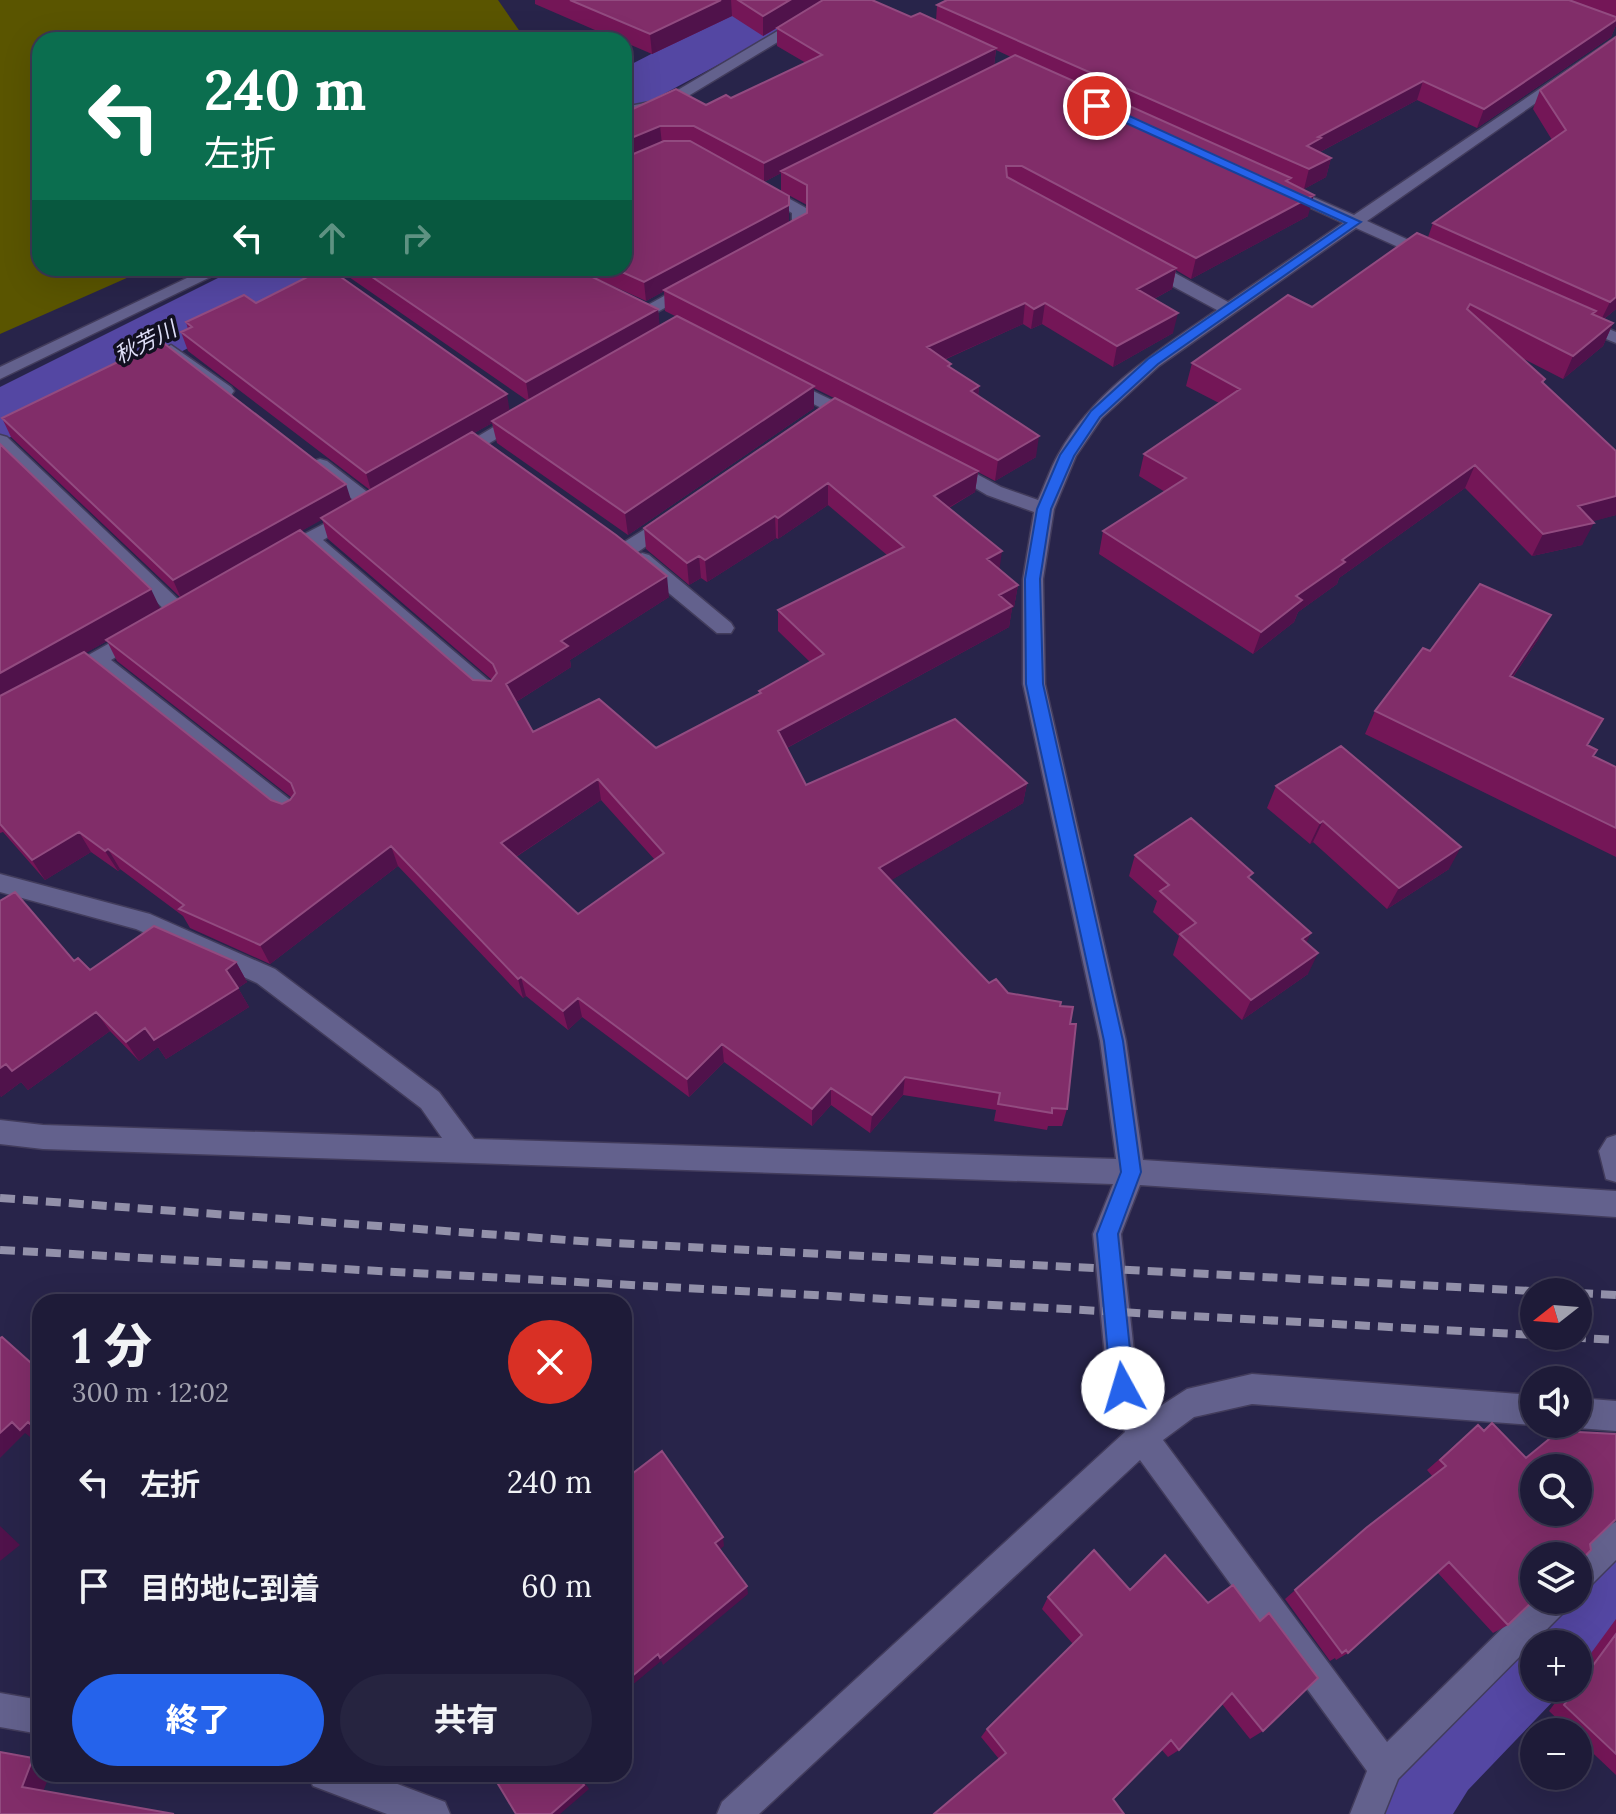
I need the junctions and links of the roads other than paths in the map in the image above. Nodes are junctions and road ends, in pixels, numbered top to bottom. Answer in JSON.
{"nodes":[{"id":1,"x":840,"y":0,"type":"edge"},
{"id":2,"x":1601,"y":26,"type":"edge"},
{"id":3,"x":1616,"y":31,"type":"edge"},
{"id":4,"x":1616,"y":41,"type":"edge"},
{"id":5,"x":632,"y":110,"type":"edge"},
{"id":6,"x":1269,"y":183,"type":"edge"},
{"id":7,"x":765,"y":185,"type":"edge"},
{"id":8,"x":1355,"y":222,"type":"junction"},
{"id":9,"x":772,"y":243,"type":"edge"},
{"id":10,"x":1133,"y":258,"type":"edge"},
{"id":11,"x":1442,"y":261,"type":"edge"},
{"id":12,"x":204,"y":276,"type":"edge"},
{"id":13,"x":702,"y":281,"type":"edge"},
{"id":14,"x":1227,"y":309,"type":"junction"},
{"id":15,"x":1558,"y":312,"type":"edge"},
{"id":16,"x":667,"y":323,"type":"edge"},
{"id":17,"x":1616,"y":338,"type":"edge"},
{"id":18,"x":171,"y":350,"type":"edge"},
{"id":19,"x":0,"y":374,"type":"edge"},
{"id":20,"x":777,"y":378,"type":"edge"},
{"id":21,"x":234,"y":398,"type":"edge"},
{"id":22,"x":528,"y":407,"type":"edge"},
{"id":23,"x":874,"y":428,"type":"edge"},
{"id":24,"x":0,"y":441,"type":"edge"},
{"id":25,"x":309,"y":456,"type":"edge"},
{"id":26,"x":927,"y":456,"type":"edge"},
{"id":27,"x":438,"y":466,"type":"edge"},
{"id":28,"x":692,"y":504,"type":"edge"},
{"id":29,"x":1044,"y":509,"type":"junction"},
{"id":30,"x":310,"y":539,"type":"junction"},
{"id":31,"x":271,"y":560,"type":"edge"},
{"id":32,"x":724,"y":628,"type":"dead end"},
{"id":33,"x":96,"y":659,"type":"junction"},
{"id":34,"x":55,"y":683,"type":"edge"},
{"id":35,"x":488,"y":693,"type":"edge"},
{"id":36,"x":290,"y":812,"type":"edge"},
{"id":37,"x":0,"y":883,"type":"edge"},
{"id":38,"x":0,"y":1132,"type":"edge"},
{"id":39,"x":1616,"y":1147,"type":"edge"},
{"id":40,"x":467,"y":1151,"type":"junction"},
{"id":41,"x":1616,"y":1170,"type":"edge"},
{"id":42,"x":1131,"y":1172,"type":"junction"},
{"id":43,"x":1616,"y":1204,"type":"edge"},
{"id":44,"x":1520,"y":1409,"type":"edge"},
{"id":45,"x":1592,"y":1414,"type":"edge"},
{"id":46,"x":1616,"y":1416,"type":"edge"},
{"id":47,"x":1142,"y":1437,"type":"junction"},
{"id":48,"x":1616,"y":1538,"type":"edge"},
{"id":49,"x":1592,"y":1562,"type":"edge"},
{"id":50,"x":1540,"y":1614,"type":"edge"},
{"id":51,"x":0,"y":1710,"type":"edge"},
{"id":52,"x":32,"y":1716,"type":"edge"},
{"id":53,"x":1385,"y":1768,"type":"junction"},
{"id":54,"x":347,"y":1782,"type":"edge"},
{"id":55,"x":433,"y":1814,"type":"edge"},
{"id":56,"x":734,"y":1814,"type":"edge"},
{"id":57,"x":1367,"y":1814,"type":"edge"}],
"edges":[{"from":1,"to":5,"type":"street"},
{"from":2,"to":3,"type":"street"},
{"from":4,"to":8,"type":"street"},
{"from":6,"to":8,"type":"street"},
{"from":7,"to":9,"type":"street"},
{"from":8,"to":11,"type":"street"},
{"from":8,"to":14,"type":"street"},
{"from":10,"to":14,"type":"street"},
{"from":12,"to":19,"type":"street"},
{"from":13,"to":16,"type":"street"},
{"from":14,"to":29,"type":"street"},
{"from":15,"to":17,"type":"street"},
{"from":18,"to":21,"type":"street"},
{"from":20,"to":23,"type":"street"},
{"from":22,"to":27,"type":"street"},
{"from":24,"to":33,"type":"street"},
{"from":25,"to":30,"type":"street"},
{"from":26,"to":29,"type":"street"},
{"from":28,"to":32,"type":"street"},
{"from":29,"to":42,"type":"street"},
{"from":30,"to":31,"type":"street"},
{"from":30,"to":35,"type":"street"},
{"from":33,"to":34,"type":"street"},
{"from":33,"to":36,"type":"street"},
{"from":37,"to":40,"type":"street"},
{"from":38,"to":40,"type":"street"},
{"from":39,"to":41,"type":"street"},
{"from":40,"to":42,"type":"street"},
{"from":42,"to":43,"type":"street"},
{"from":42,"to":47,"type":"street"},
{"from":44,"to":47,"type":"street"},
{"from":45,"to":46,"type":"street"},
{"from":47,"to":53,"type":"street"},
{"from":47,"to":56,"type":"street"},
{"from":48,"to":49,"type":"street"},
{"from":50,"to":53,"type":"street"},
{"from":51,"to":52,"type":"street"},
{"from":53,"to":57,"type":"street"},
{"from":54,"to":55,"type":"street"}]}
